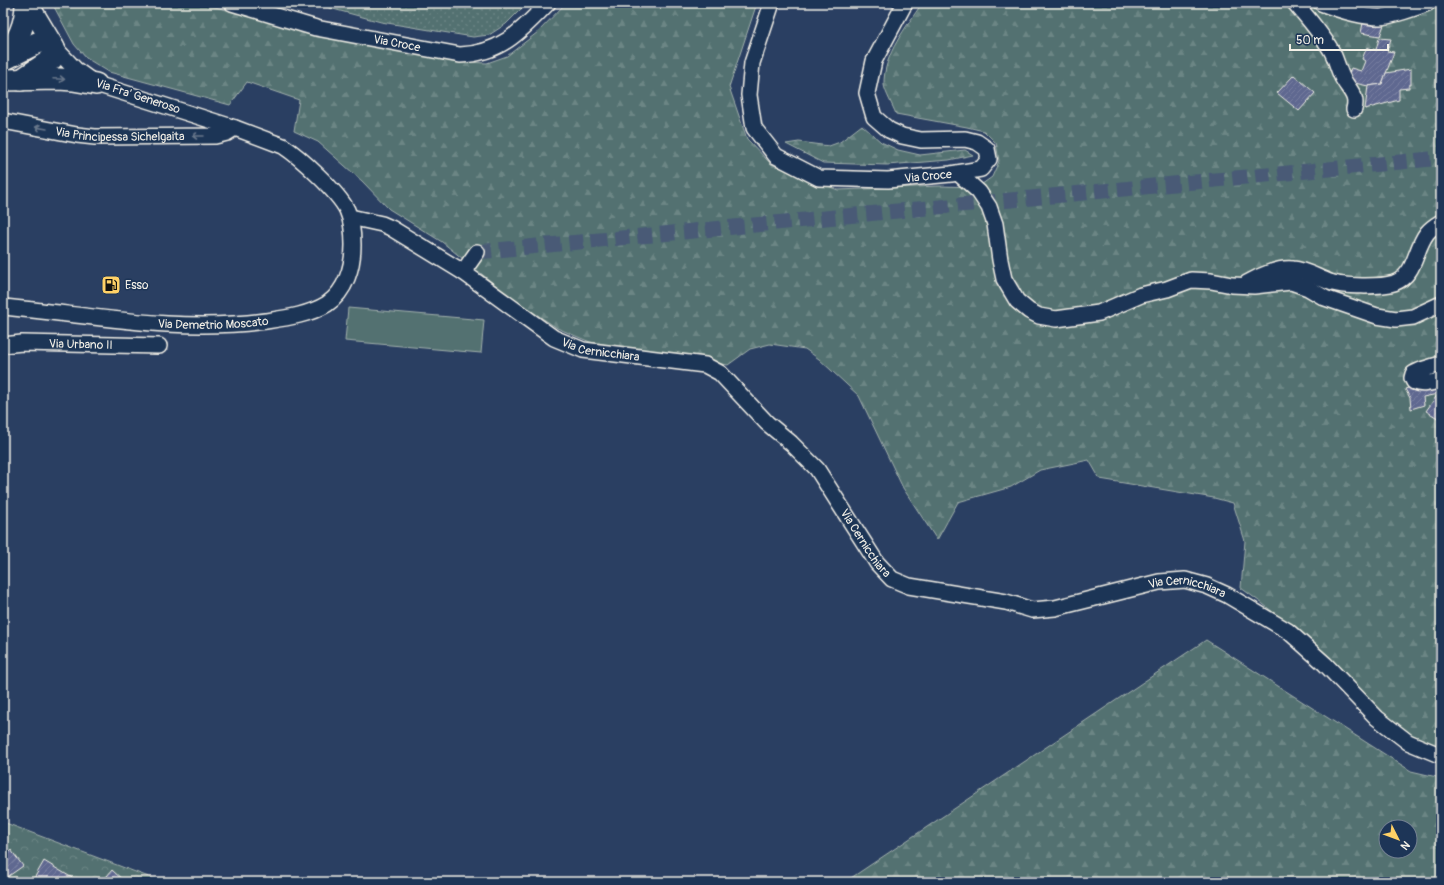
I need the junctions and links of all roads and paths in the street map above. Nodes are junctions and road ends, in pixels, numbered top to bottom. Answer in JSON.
{"nodes":[{"id":1,"x":27,"y":3,"type":"edge"},
{"id":2,"x":232,"y":3,"type":"edge"},
{"id":3,"x":548,"y":3,"type":"edge"},
{"id":4,"x":772,"y":3,"type":"edge"},
{"id":5,"x":905,"y":3,"type":"edge"},
{"id":6,"x":1295,"y":3,"type":"edge"},
{"id":7,"x":1321,"y":3,"type":"edge"},
{"id":8,"x":1428,"y":3,"type":"edge"},
{"id":9,"x":55,"y":48,"type":"junction"},
{"id":10,"x":3,"y":59,"type":"edge"},
{"id":11,"x":12,"y":80,"type":"edge"},
{"id":12,"x":96,"y":84,"type":"junction"},
{"id":13,"x":1354,"y":109,"type":"dead end"},
{"id":14,"x":3,"y":121,"type":"edge"},
{"id":15,"x":235,"y":128,"type":"junction"},
{"id":16,"x":958,"y":173,"type":"junction"},
{"id":17,"x":350,"y":217,"type":"junction"},
{"id":18,"x":1441,"y":222,"type":"edge"},
{"id":19,"x":477,"y":252,"type":"dead end"},
{"id":20,"x":463,"y":272,"type":"junction"},
{"id":21,"x":1242,"y":286,"type":"junction"},
{"id":22,"x":1441,"y":304,"type":"edge"},
{"id":23,"x":3,"y":307,"type":"edge"},
{"id":24,"x":3,"y":344,"type":"edge"},
{"id":25,"x":159,"y":346,"type":"dead end"},
{"id":26,"x":1441,"y":364,"type":"edge"},
{"id":27,"x":1441,"y":381,"type":"edge"},
{"id":28,"x":1441,"y":754,"type":"edge"}],
"edges":[{"from":1,"to":9,"type":"main road","name":"Via Fra' Generoso"},
{"from":1,"to":10,"type":"highway"},
{"from":2,"to":3,"type":"street","name":"Via Croce"},
{"from":4,"to":16,"type":"street","name":"Via Croce"},
{"from":5,"to":16,"type":"street","name":"Via Croce"},
{"from":6,"to":13,"type":"street"},
{"from":7,"to":8,"type":"street"},
{"from":9,"to":10,"type":"highway"},
{"from":9,"to":11,"type":"highway"},
{"from":9,"to":12,"type":"street","name":"Via Fra' Generoso"},
{"from":11,"to":12,"type":"highway","one_way":true},
{"from":12,"to":15,"type":"street","name":"Via Fra' Generoso"},
{"from":15,"to":14,"type":"street","name":"Via Principessa Sichelgaita","one_way":true},
{"from":15,"to":17,"type":"street","name":"Via Fra' Generoso"},
{"from":16,"to":21,"type":"street"},
{"from":17,"to":20,"type":"street","name":"Via Cernicchiara"},
{"from":17,"to":23,"type":"street","name":"Via Demetrio Moscato"},
{"from":18,"to":21,"type":"street"},
{"from":19,"to":20,"type":"street"},
{"from":20,"to":28,"type":"street","name":"Via Cernicchiara"},
{"from":21,"to":22,"type":"street"},
{"from":24,"to":25,"type":"street","name":"Via Urbano II"},
{"from":26,"to":27,"type":"street"}]}
